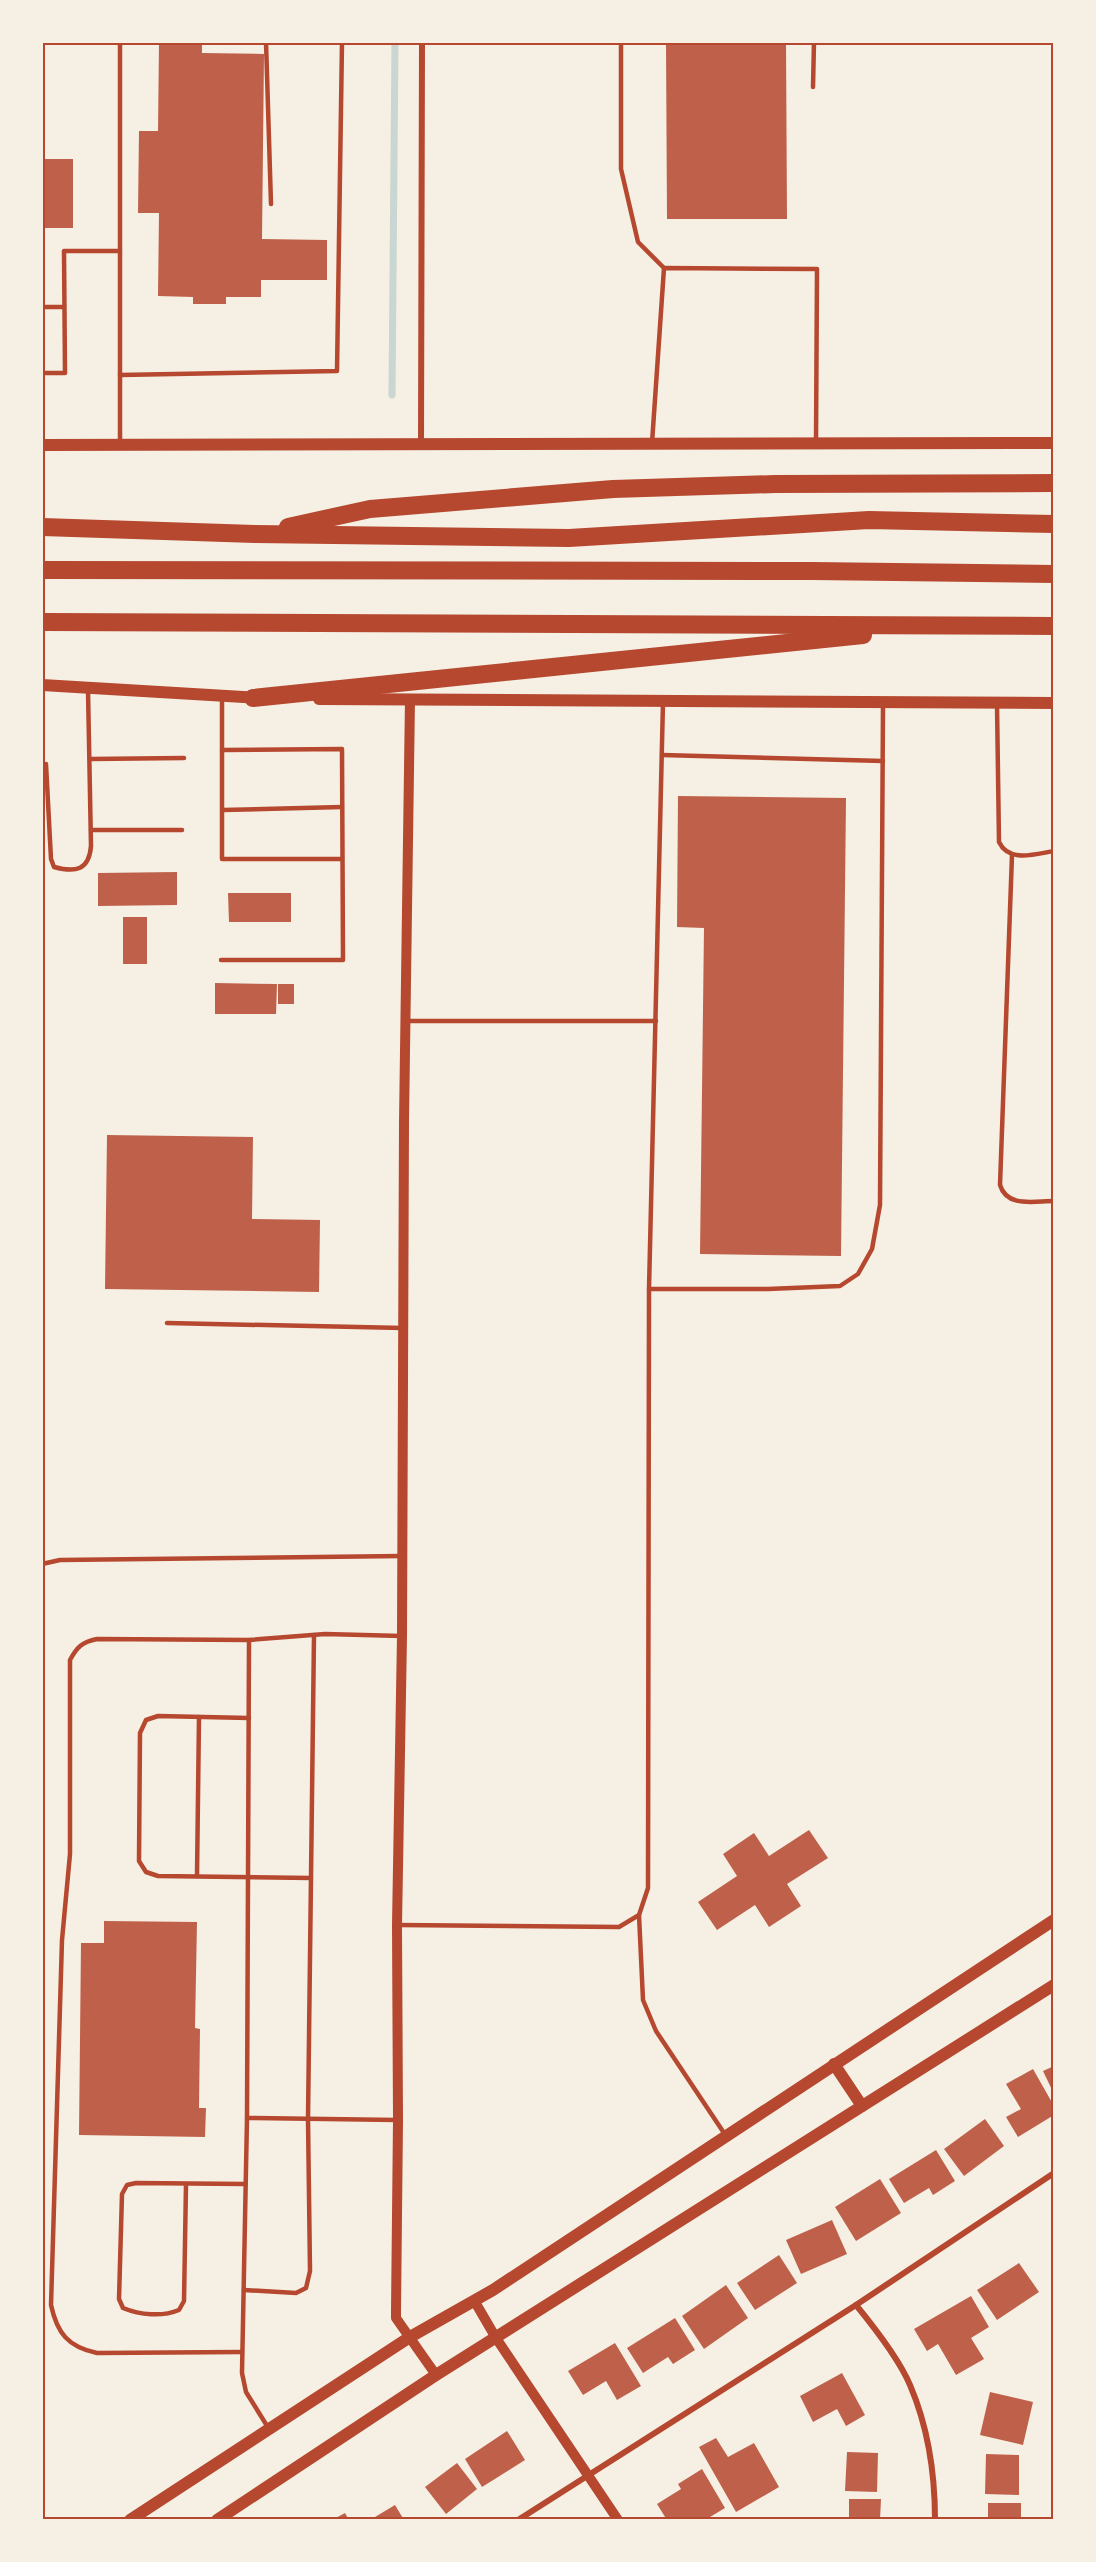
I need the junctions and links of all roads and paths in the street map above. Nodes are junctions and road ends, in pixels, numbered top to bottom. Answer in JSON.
{"nodes":[{"id":1,"x":120,"y":42,"type":"edge"},
{"id":2,"x":266,"y":42,"type":"edge"},
{"id":3,"x":342,"y":42,"type":"edge"},
{"id":4,"x":422,"y":42,"type":"edge"},
{"id":5,"x":621,"y":42,"type":"edge"},
{"id":6,"x":814,"y":42,"type":"edge"},
{"id":7,"x":813,"y":87,"type":"dead end"},
{"id":8,"x":271,"y":204,"type":"dead end"},
{"id":9,"x":120,"y":251,"type":"junction"},
{"id":10,"x":664,"y":268,"type":"junction"},
{"id":11,"x":42,"y":307,"type":"edge"},
{"id":12,"x":64,"y":307,"type":"junction"},
{"id":13,"x":42,"y":373,"type":"edge"},
{"id":14,"x":120,"y":375,"type":"junction"},
{"id":15,"x":421,"y":443,"type":"junction"},
{"id":16,"x":652,"y":443,"type":"junction"},
{"id":17,"x":816,"y":443,"type":"junction"},
{"id":18,"x":1054,"y":443,"type":"edge"},
{"id":19,"x":42,"y":445,"type":"edge"},
{"id":20,"x":120,"y":445,"type":"junction"},
{"id":21,"x":1054,"y":483,"type":"edge"},
{"id":22,"x":1054,"y":524,"type":"edge"},
{"id":23,"x":42,"y":528,"type":"edge"},
{"id":24,"x":255,"y":534,"type":"junction"},
{"id":25,"x":42,"y":570,"type":"edge"},
{"id":26,"x":1054,"y":574,"type":"edge"},
{"id":27,"x":42,"y":622,"type":"edge"},
{"id":28,"x":957,"y":625,"type":"junction"},
{"id":29,"x":1054,"y":627,"type":"edge"},
{"id":30,"x":42,"y":685,"type":"edge"},
{"id":31,"x":88,"y":687,"type":"junction"},
{"id":32,"x":222,"y":696,"type":"junction"},
{"id":33,"x":253,"y":698,"type":"junction"},
{"id":34,"x":410,"y":699,"type":"junction"},
{"id":35,"x":663,"y":702,"type":"junction"},
{"id":36,"x":883,"y":702,"type":"junction"},
{"id":37,"x":997,"y":703,"type":"junction"},
{"id":38,"x":1054,"y":703,"type":"edge"},
{"id":39,"x":222,"y":750,"type":"junction"},
{"id":40,"x":662,"y":755,"type":"junction"},
{"id":41,"x":184,"y":758,"type":"dead end"},
{"id":42,"x":90,"y":759,"type":"junction"},
{"id":43,"x":883,"y":762,"type":"junction"},
{"id":44,"x":46,"y":764,"type":"dead end"},
{"id":45,"x":342,"y":807,"type":"junction"},
{"id":46,"x":223,"y":810,"type":"junction"},
{"id":47,"x":91,"y":830,"type":"junction"},
{"id":48,"x":182,"y":830,"type":"dead end"},
{"id":49,"x":1054,"y":851,"type":"edge"},
{"id":50,"x":1012,"y":855,"type":"junction"},
{"id":51,"x":342,"y":859,"type":"junction"},
{"id":52,"x":221,"y":960,"type":"dead end"},
{"id":53,"x":406,"y":1021,"type":"junction"},
{"id":54,"x":656,"y":1021,"type":"junction"},
{"id":55,"x":1054,"y":1201,"type":"edge"},
{"id":56,"x":649,"y":1289,"type":"junction"},
{"id":57,"x":167,"y":1323,"type":"dead end"},
{"id":58,"x":403,"y":1328,"type":"junction"},
{"id":59,"x":402,"y":1556,"type":"junction"},
{"id":60,"x":42,"y":1564,"type":"edge"},
{"id":61,"x":314,"y":1635,"type":"junction"},
{"id":62,"x":402,"y":1636,"type":"junction"},
{"id":63,"x":249,"y":1640,"type":"junction"},
{"id":64,"x":199,"y":1717,"type":"junction"},
{"id":65,"x":249,"y":1718,"type":"junction"},
{"id":66,"x":197,"y":1876,"type":"junction"},
{"id":67,"x":248,"y":1877,"type":"junction"},
{"id":68,"x":311,"y":1878,"type":"junction"},
{"id":69,"x":639,"y":1915,"type":"junction"},
{"id":70,"x":1054,"y":1920,"type":"edge"},
{"id":71,"x":397,"y":1925,"type":"junction"},
{"id":72,"x":1054,"y":1985,"type":"edge"},
{"id":73,"x":834,"y":2064,"type":"junction"},
{"id":74,"x":862,"y":2106,"type":"junction"},
{"id":75,"x":247,"y":2118,"type":"junction"},
{"id":76,"x":308,"y":2119,"type":"junction"},
{"id":77,"x":398,"y":2120,"type":"junction"},
{"id":78,"x":726,"y":2136,"type":"junction"},
{"id":79,"x":1054,"y":2173,"type":"edge"},
{"id":80,"x":186,"y":2184,"type":"junction"},
{"id":81,"x":245,"y":2184,"type":"junction"},
{"id":82,"x":244,"y":2290,"type":"junction"},
{"id":83,"x":475,"y":2302,"type":"junction"},
{"id":84,"x":856,"y":2305,"type":"junction"},
{"id":85,"x":410,"y":2337,"type":"junction"},
{"id":86,"x":496,"y":2338,"type":"junction"},
{"id":87,"x":242,"y":2352,"type":"junction"},
{"id":88,"x":436,"y":2375,"type":"junction"},
{"id":89,"x":269,"y":2429,"type":"junction"},
{"id":90,"x":588,"y":2474,"type":"junction"},
{"id":91,"x":130,"y":2520,"type":"edge"},
{"id":92,"x":218,"y":2520,"type":"edge"},
{"id":93,"x":518,"y":2520,"type":"edge"},
{"id":94,"x":618,"y":2520,"type":"edge"},
{"id":95,"x":935,"y":2520,"type":"edge"}],
"edges":[{"from":1,"to":9,"type":"lane"},
{"from":2,"to":8,"type":"lane"},
{"from":3,"to":14,"type":"lane"},
{"from":4,"to":15,"type":"street"},
{"from":5,"to":10,"type":"lane"},
{"from":6,"to":7,"type":"lane"},
{"from":9,"to":12,"type":"lane"},
{"from":9,"to":14,"type":"lane"},
{"from":10,"to":16,"type":"lane"},
{"from":10,"to":17,"type":"lane"},
{"from":11,"to":12,"type":"lane"},
{"from":12,"to":13,"type":"lane"},
{"from":14,"to":20,"type":"lane"},
{"from":15,"to":16,"type":"main road"},
{"from":15,"to":20,"type":"main road"},
{"from":16,"to":17,"type":"main road"},
{"from":17,"to":18,"type":"main road"},
{"from":19,"to":20,"type":"main road"},
{"from":21,"to":24,"type":"highway"},
{"from":22,"to":24,"type":"highway"},
{"from":23,"to":24,"type":"highway"},
{"from":25,"to":26,"type":"highway"},
{"from":27,"to":28,"type":"highway"},
{"from":28,"to":29,"type":"highway"},
{"from":28,"to":33,"type":"highway"},
{"from":30,"to":31,"type":"main road"},
{"from":31,"to":32,"type":"main road"},
{"from":31,"to":42,"type":"lane"},
{"from":32,"to":33,"type":"main road"},
{"from":32,"to":39,"type":"lane"},
{"from":33,"to":34,"type":"main road"},
{"from":34,"to":35,"type":"main road"},
{"from":34,"to":53,"type":"street"},
{"from":35,"to":36,"type":"main road"},
{"from":35,"to":40,"type":"lane"},
{"from":36,"to":37,"type":"main road"},
{"from":36,"to":43,"type":"lane"},
{"from":37,"to":38,"type":"main road"},
{"from":37,"to":50,"type":"lane"},
{"from":39,"to":45,"type":"lane"},
{"from":39,"to":46,"type":"lane"},
{"from":40,"to":43,"type":"lane"},
{"from":40,"to":54,"type":"lane"},
{"from":41,"to":42,"type":"lane"},
{"from":42,"to":47,"type":"lane"},
{"from":43,"to":56,"type":"lane"},
{"from":44,"to":47,"type":"lane"},
{"from":45,"to":46,"type":"lane"},
{"from":45,"to":51,"type":"lane"},
{"from":46,"to":51,"type":"lane"},
{"from":47,"to":48,"type":"lane"},
{"from":49,"to":50,"type":"lane"},
{"from":50,"to":55,"type":"lane"},
{"from":51,"to":52,"type":"lane"},
{"from":53,"to":54,"type":"lane"},
{"from":53,"to":58,"type":"street"},
{"from":54,"to":56,"type":"lane"},
{"from":56,"to":69,"type":"lane"},
{"from":57,"to":58,"type":"lane"},
{"from":58,"to":59,"type":"street"},
{"from":59,"to":60,"type":"lane"},
{"from":59,"to":62,"type":"street"},
{"from":61,"to":62,"type":"lane"},
{"from":61,"to":63,"type":"lane"},
{"from":61,"to":68,"type":"lane"},
{"from":62,"to":71,"type":"street"},
{"from":63,"to":65,"type":"lane"},
{"from":63,"to":87,"type":"lane"},
{"from":64,"to":65,"type":"lane"},
{"from":64,"to":66,"type":"lane"},
{"from":64,"to":66,"type":"lane"},
{"from":65,"to":67,"type":"lane"},
{"from":66,"to":67,"type":"lane"},
{"from":67,"to":68,"type":"lane"},
{"from":67,"to":75,"type":"lane"},
{"from":68,"to":76,"type":"lane"},
{"from":69,"to":71,"type":"lane"},
{"from":69,"to":78,"type":"lane"},
{"from":70,"to":73,"type":"main road"},
{"from":71,"to":77,"type":"street"},
{"from":72,"to":74,"type":"main road"},
{"from":73,"to":74,"type":"main road"},
{"from":73,"to":78,"type":"main road"},
{"from":74,"to":86,"type":"main road"},
{"from":75,"to":76,"type":"lane"},
{"from":75,"to":81,"type":"lane"},
{"from":76,"to":77,"type":"lane"},
{"from":76,"to":82,"type":"lane"},
{"from":77,"to":85,"type":"street"},
{"from":78,"to":83,"type":"main road"},
{"from":79,"to":84,"type":"street"},
{"from":80,"to":80,"type":"lane"},
{"from":80,"to":81,"type":"lane"},
{"from":81,"to":82,"type":"lane"},
{"from":82,"to":87,"type":"lane"},
{"from":83,"to":85,"type":"main road"},
{"from":83,"to":86,"type":"street"},
{"from":84,"to":90,"type":"street"},
{"from":84,"to":95,"type":"street"},
{"from":85,"to":88,"type":"street"},
{"from":85,"to":89,"type":"main road"},
{"from":86,"to":88,"type":"main road"},
{"from":86,"to":90,"type":"street"},
{"from":87,"to":89,"type":"lane"},
{"from":88,"to":92,"type":"main road"},
{"from":89,"to":91,"type":"main road"},
{"from":90,"to":93,"type":"street"},
{"from":90,"to":94,"type":"street"}]}
